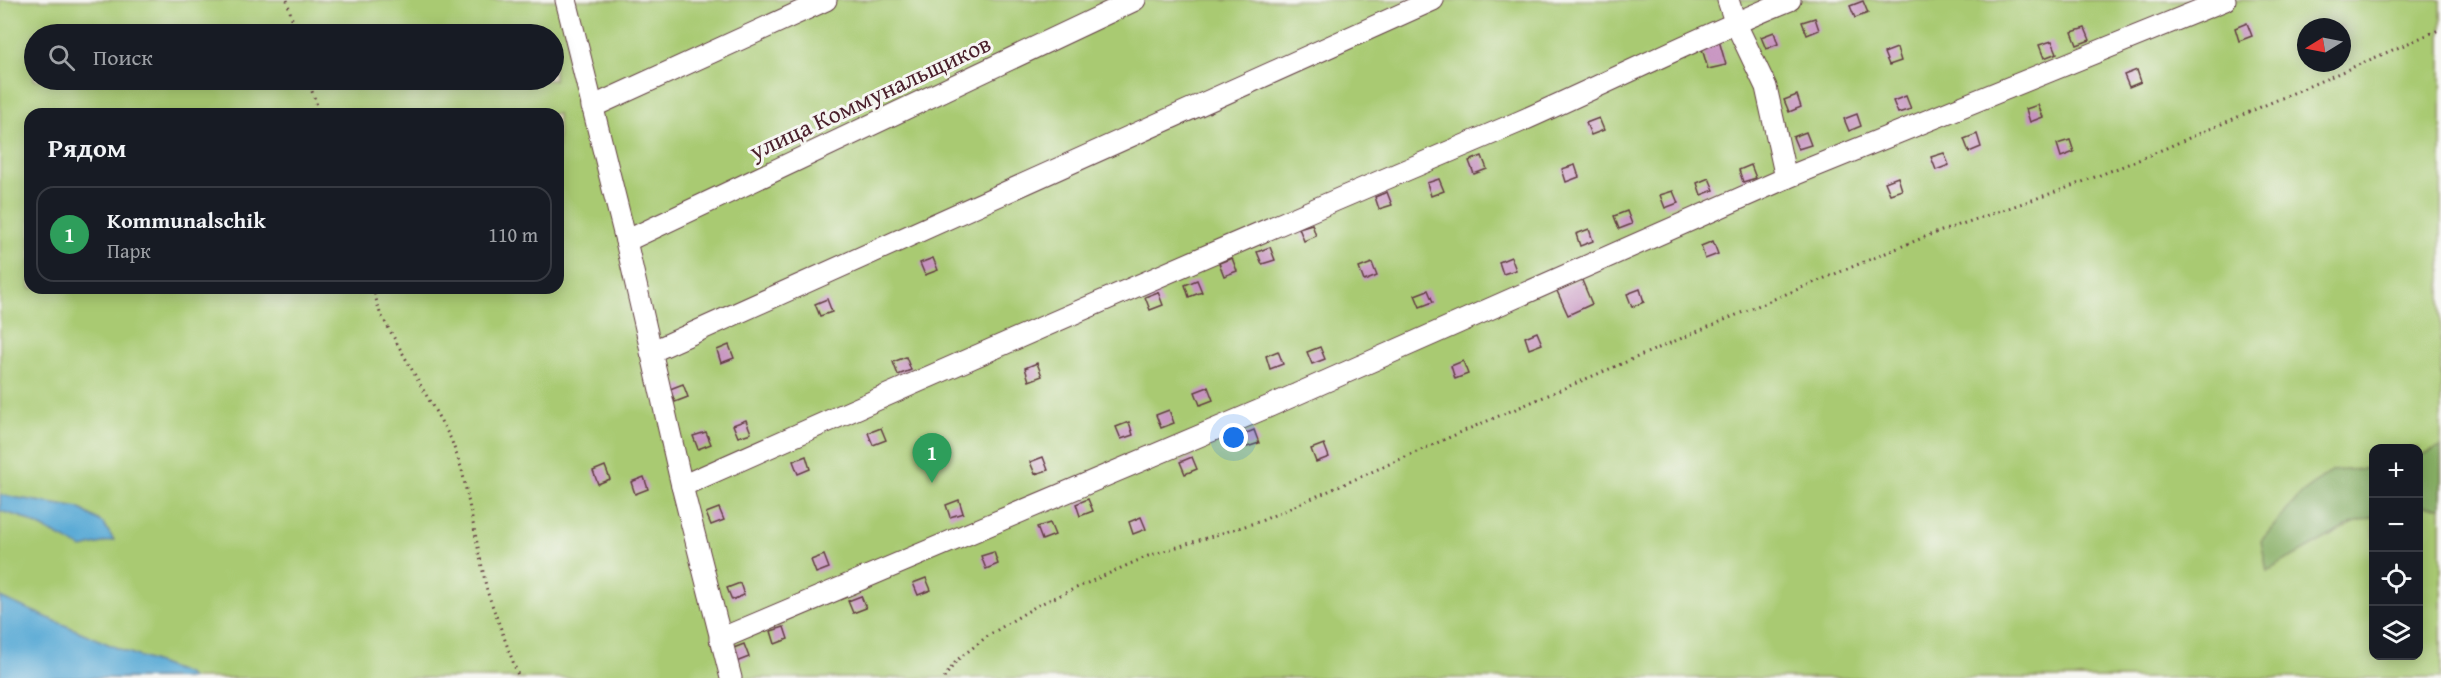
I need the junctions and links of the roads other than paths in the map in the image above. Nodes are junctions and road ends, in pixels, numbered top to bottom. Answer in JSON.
{"nodes":[{"id":1,"x":566,"y":0,"type":"edge"},
{"id":2,"x":826,"y":0,"type":"edge"},
{"id":3,"x":1135,"y":0,"type":"edge"},
{"id":4,"x":1433,"y":0,"type":"edge"},
{"id":5,"x":1728,"y":0,"type":"edge"},
{"id":6,"x":1790,"y":0,"type":"edge"},
{"id":7,"x":2225,"y":0,"type":"edge"},
{"id":8,"x":1735,"y":22,"type":"junction"},
{"id":9,"x":592,"y":107,"type":"junction"},
{"id":10,"x":1786,"y":178,"type":"junction"},
{"id":11,"x":626,"y":241,"type":"junction"},
{"id":12,"x":651,"y":352,"type":"junction"},
{"id":13,"x":682,"y":486,"type":"junction"},
{"id":14,"x":720,"y":639,"type":"junction"},
{"id":15,"x":731,"y":678,"type":"edge"}],
"edges":[{"from":1,"to":9,"type":"street"},
{"from":2,"to":9,"type":"street"},
{"from":3,"to":11,"type":"street","name":"улица Коммунальщиков"},
{"from":4,"to":12,"type":"street"},
{"from":5,"to":8,"type":"street"},
{"from":6,"to":8,"type":"street"},
{"from":7,"to":10,"type":"street"},
{"from":8,"to":10,"type":"street"},
{"from":8,"to":13,"type":"street"},
{"from":9,"to":11,"type":"street"},
{"from":10,"to":14,"type":"street"},
{"from":11,"to":12,"type":"street"},
{"from":12,"to":13,"type":"street"},
{"from":13,"to":14,"type":"street"},
{"from":14,"to":15,"type":"street"}]}
